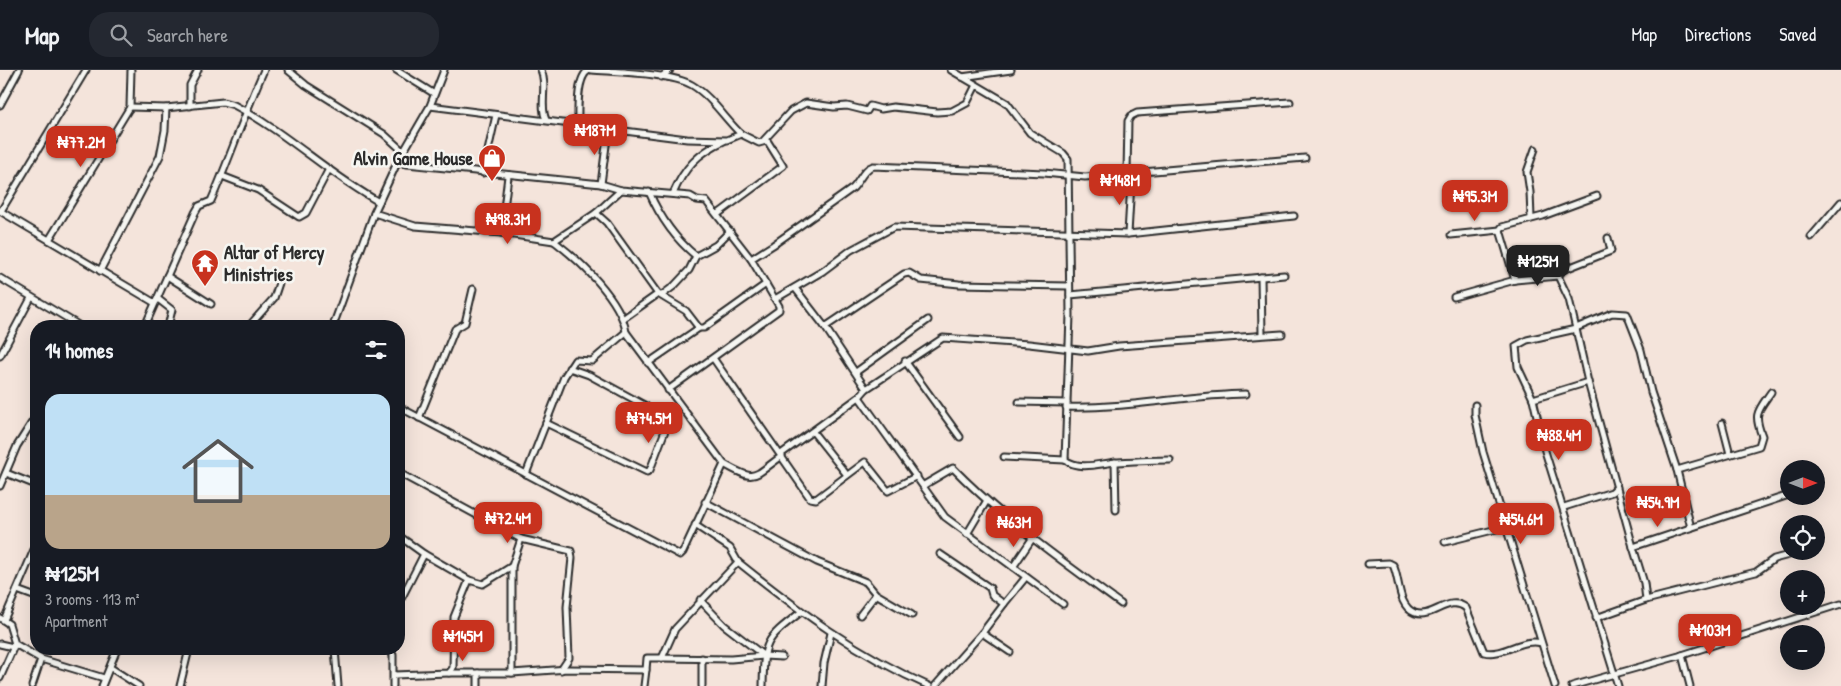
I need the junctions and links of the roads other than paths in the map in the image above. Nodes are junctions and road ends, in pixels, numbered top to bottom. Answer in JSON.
{"nodes":[{"id":1,"x":19,"y":70,"type":"edge"},
{"id":2,"x":86,"y":70,"type":"edge"},
{"id":3,"x":131,"y":70,"type":"edge"},
{"id":4,"x":198,"y":70,"type":"edge"},
{"id":5,"x":264,"y":70,"type":"edge"},
{"id":6,"x":288,"y":70,"type":"edge"},
{"id":7,"x":396,"y":70,"type":"edge"},
{"id":8,"x":444,"y":70,"type":"edge"},
{"id":9,"x":541,"y":70,"type":"edge"},
{"id":10,"x":590,"y":70,"type":"edge"},
{"id":11,"x":670,"y":70,"type":"edge"},
{"id":12,"x":950,"y":70,"type":"edge"},
{"id":13,"x":1011,"y":70,"type":"edge"},
{"id":14,"x":619,"y":71,"type":"edge"},
{"id":15,"x":661,"y":77,"type":"junction"},
{"id":16,"x":962,"y":77,"type":"junction"},
{"id":17,"x":976,"y":85,"type":"junction"},
{"id":18,"x":433,"y":93,"type":"junction"},
{"id":19,"x":1290,"y":102,"type":"dead end"},
{"id":20,"x":0,"y":105,"type":"edge"},
{"id":21,"x":190,"y":106,"type":"junction"},
{"id":22,"x":430,"y":106,"type":"junction"},
{"id":23,"x":130,"y":107,"type":"junction"},
{"id":24,"x":166,"y":108,"type":"junction"},
{"id":25,"x":247,"y":113,"type":"junction"},
{"id":26,"x":496,"y":115,"type":"junction"},
{"id":27,"x":546,"y":120,"type":"junction"},
{"id":28,"x":578,"y":125,"type":"junction"},
{"id":29,"x":608,"y":130,"type":"junction"},
{"id":30,"x":741,"y":134,"type":"junction"},
{"id":31,"x":727,"y":140,"type":"junction"},
{"id":32,"x":766,"y":141,"type":"junction"},
{"id":33,"x":1535,"y":150,"type":"dead end"},
{"id":34,"x":405,"y":153,"type":"junction"},
{"id":35,"x":1305,"y":158,"type":"dead end"},
{"id":36,"x":397,"y":163,"type":"junction"},
{"id":37,"x":329,"y":170,"type":"junction"},
{"id":38,"x":484,"y":173,"type":"junction"},
{"id":39,"x":1127,"y":173,"type":"junction"},
{"id":40,"x":222,"y":176,"type":"junction"},
{"id":41,"x":508,"y":176,"type":"junction"},
{"id":42,"x":1070,"y":176,"type":"junction"},
{"id":43,"x":601,"y":184,"type":"junction"},
{"id":44,"x":622,"y":190,"type":"junction"},
{"id":45,"x":649,"y":192,"type":"junction"},
{"id":46,"x":673,"y":194,"type":"junction"},
{"id":47,"x":1597,"y":196,"type":"dead end"},
{"id":48,"x":379,"y":202,"type":"junction"},
{"id":49,"x":1841,"y":202,"type":"edge"},
{"id":50,"x":1,"y":211,"type":"edge"},
{"id":51,"x":374,"y":213,"type":"junction"},
{"id":52,"x":596,"y":213,"type":"junction"},
{"id":53,"x":718,"y":214,"type":"junction"},
{"id":54,"x":1294,"y":216,"type":"dead end"},
{"id":55,"x":1531,"y":218,"type":"junction"},
{"id":56,"x":1500,"y":230,"type":"junction"},
{"id":57,"x":730,"y":231,"type":"junction"},
{"id":58,"x":501,"y":233,"type":"junction"},
{"id":59,"x":1070,"y":233,"type":"junction"},
{"id":60,"x":1128,"y":234,"type":"junction"},
{"id":61,"x":1451,"y":235,"type":"dead end"},
{"id":62,"x":1811,"y":237,"type":"dead end"},
{"id":63,"x":1608,"y":238,"type":"dead end"},
{"id":64,"x":49,"y":240,"type":"junction"},
{"id":65,"x":554,"y":241,"type":"junction"},
{"id":66,"x":696,"y":256,"type":"junction"},
{"id":67,"x":750,"y":259,"type":"junction"},
{"id":68,"x":100,"y":272,"type":"junction"},
{"id":69,"x":1284,"y":275,"type":"dead end"},
{"id":70,"x":167,"y":276,"type":"junction"},
{"id":71,"x":1558,"y":276,"type":"junction"},
{"id":72,"x":282,"y":277,"type":"dead end"},
{"id":73,"x":1261,"y":277,"type":"junction"},
{"id":74,"x":0,"y":278,"type":"edge"},
{"id":75,"x":1515,"y":280,"type":"junction"},
{"id":76,"x":766,"y":284,"type":"junction"},
{"id":77,"x":1070,"y":286,"type":"junction"},
{"id":78,"x":795,"y":288,"type":"junction"},
{"id":79,"x":473,"y":289,"type":"dead end"},
{"id":80,"x":660,"y":294,"type":"junction"},
{"id":81,"x":1070,"y":295,"type":"junction"},
{"id":82,"x":1454,"y":297,"type":"dead end"},
{"id":83,"x":31,"y":298,"type":"junction"},
{"id":84,"x":775,"y":298,"type":"junction"},
{"id":85,"x":156,"y":301,"type":"junction"},
{"id":86,"x":211,"y":304,"type":"dead end"},
{"id":87,"x":624,"y":318,"type":"junction"},
{"id":88,"x":70,"y":320,"type":"edge"},
{"id":89,"x":148,"y":320,"type":"edge"},
{"id":90,"x":170,"y":320,"type":"edge"},
{"id":91,"x":254,"y":320,"type":"edge"},
{"id":92,"x":335,"y":320,"type":"edge"},
{"id":93,"x":928,"y":320,"type":"dead end"},
{"id":94,"x":825,"y":327,"type":"junction"},
{"id":95,"x":699,"y":328,"type":"junction"},
{"id":96,"x":1576,"y":329,"type":"junction"},
{"id":97,"x":626,"y":332,"type":"junction"},
{"id":98,"x":1262,"y":334,"type":"junction"},
{"id":99,"x":1282,"y":334,"type":"dead end"},
{"id":100,"x":1068,"y":351,"type":"junction"},
{"id":101,"x":0,"y":356,"type":"edge"},
{"id":102,"x":713,"y":358,"type":"junction"},
{"id":103,"x":905,"y":361,"type":"junction"},
{"id":104,"x":648,"y":364,"type":"junction"},
{"id":105,"x":570,"y":368,"type":"junction"},
{"id":106,"x":856,"y":372,"type":"junction"},
{"id":107,"x":1588,"y":382,"type":"junction"},
{"id":108,"x":866,"y":389,"type":"junction"},
{"id":109,"x":668,"y":390,"type":"junction"},
{"id":110,"x":1771,"y":392,"type":"dead end"},
{"id":111,"x":1246,"y":394,"type":"dead end"},
{"id":112,"x":859,"y":397,"type":"junction"},
{"id":113,"x":1533,"y":399,"type":"junction"},
{"id":114,"x":1019,"y":402,"type":"dead end"},
{"id":115,"x":1066,"y":405,"type":"junction"},
{"id":116,"x":1475,"y":405,"type":"dead end"},
{"id":117,"x":646,"y":406,"type":"dead end"},
{"id":118,"x":405,"y":410,"type":"edge"},
{"id":119,"x":419,"y":418,"type":"junction"},
{"id":120,"x":546,"y":423,"type":"junction"},
{"id":121,"x":1722,"y":423,"type":"dead end"},
{"id":122,"x":30,"y":425,"type":"edge"},
{"id":123,"x":666,"y":428,"type":"dead end"},
{"id":124,"x":813,"y":432,"type":"junction"},
{"id":125,"x":960,"y":437,"type":"dead end"},
{"id":126,"x":1730,"y":454,"type":"junction"},
{"id":127,"x":781,"y":455,"type":"junction"},
{"id":128,"x":1004,"y":457,"type":"dead end"},
{"id":129,"x":1065,"y":460,"type":"junction"},
{"id":130,"x":1170,"y":460,"type":"dead end"},
{"id":131,"x":1115,"y":462,"type":"junction"},
{"id":132,"x":724,"y":464,"type":"junction"},
{"id":133,"x":1677,"y":470,"type":"junction"},
{"id":134,"x":6,"y":472,"type":"junction"},
{"id":135,"x":526,"y":474,"type":"junction"},
{"id":136,"x":847,"y":475,"type":"junction"},
{"id":137,"x":405,"y":476,"type":"edge"},
{"id":138,"x":917,"y":476,"type":"junction"},
{"id":139,"x":30,"y":482,"type":"edge"},
{"id":140,"x":924,"y":485,"type":"junction"},
{"id":141,"x":0,"y":486,"type":"edge"},
{"id":142,"x":1617,"y":487,"type":"junction"},
{"id":143,"x":1780,"y":498,"type":"edge"},
{"id":144,"x":705,"y":502,"type":"junction"},
{"id":145,"x":986,"y":502,"type":"junction"},
{"id":146,"x":1564,"y":507,"type":"junction"},
{"id":147,"x":1116,"y":510,"type":"dead end"},
{"id":148,"x":695,"y":525,"type":"junction"},
{"id":149,"x":1506,"y":527,"type":"junction"},
{"id":150,"x":1691,"y":528,"type":"junction"},
{"id":151,"x":967,"y":534,"type":"junction"},
{"id":152,"x":520,"y":539,"type":"junction"},
{"id":153,"x":405,"y":540,"type":"edge"},
{"id":154,"x":1032,"y":540,"type":"junction"},
{"id":155,"x":1445,"y":542,"type":"dead end"},
{"id":156,"x":1633,"y":547,"type":"junction"},
{"id":157,"x":424,"y":554,"type":"junction"},
{"id":158,"x":940,"y":554,"type":"dead end"},
{"id":159,"x":1780,"y":557,"type":"edge"},
{"id":160,"x":30,"y":560,"type":"edge"},
{"id":161,"x":738,"y":562,"type":"junction"},
{"id":162,"x":1368,"y":564,"type":"dead end"},
{"id":163,"x":512,"y":566,"type":"junction"},
{"id":164,"x":1013,"y":567,"type":"junction"},
{"id":165,"x":1026,"y":577,"type":"junction"},
{"id":166,"x":469,"y":580,"type":"junction"},
{"id":167,"x":18,"y":590,"type":"junction"},
{"id":168,"x":405,"y":591,"type":"edge"},
{"id":169,"x":876,"y":594,"type":"junction"},
{"id":170,"x":30,"y":595,"type":"edge"},
{"id":171,"x":700,"y":600,"type":"junction"},
{"id":172,"x":1646,"y":600,"type":"junction"},
{"id":173,"x":1004,"y":604,"type":"junction"},
{"id":174,"x":1063,"y":604,"type":"dead end"},
{"id":175,"x":1121,"y":604,"type":"dead end"},
{"id":176,"x":1841,"y":604,"type":"edge"},
{"id":177,"x":801,"y":612,"type":"junction"},
{"id":178,"x":860,"y":615,"type":"dead end"},
{"id":179,"x":912,"y":615,"type":"dead end"},
{"id":180,"x":1596,"y":618,"type":"junction"},
{"id":181,"x":2,"y":619,"type":"edge"},
{"id":182,"x":982,"y":633,"type":"junction"},
{"id":183,"x":831,"y":634,"type":"junction"},
{"id":184,"x":1541,"y":643,"type":"junction"},
{"id":185,"x":0,"y":644,"type":"edge"},
{"id":186,"x":14,"y":646,"type":"junction"},
{"id":187,"x":1010,"y":652,"type":"dead end"},
{"id":188,"x":30,"y":654,"type":"edge"},
{"id":189,"x":33,"y":655,"type":"edge"},
{"id":190,"x":115,"y":655,"type":"edge"},
{"id":191,"x":188,"y":655,"type":"edge"},
{"id":192,"x":335,"y":655,"type":"edge"},
{"id":193,"x":394,"y":655,"type":"edge"},
{"id":194,"x":1682,"y":655,"type":"junction"},
{"id":195,"x":764,"y":656,"type":"junction"},
{"id":196,"x":782,"y":656,"type":"dead end"},
{"id":197,"x":662,"y":658,"type":"junction"},
{"id":198,"x":702,"y":658,"type":"junction"},
{"id":199,"x":41,"y":659,"type":"junction"},
{"id":200,"x":111,"y":668,"type":"junction"},
{"id":201,"x":561,"y":670,"type":"junction"},
{"id":202,"x":646,"y":670,"type":"junction"},
{"id":203,"x":449,"y":673,"type":"junction"},
{"id":204,"x":478,"y":673,"type":"junction"},
{"id":205,"x":512,"y":673,"type":"junction"},
{"id":206,"x":1614,"y":673,"type":"junction"},
{"id":207,"x":394,"y":675,"type":"junction"},
{"id":208,"x":0,"y":678,"type":"edge"},
{"id":209,"x":104,"y":678,"type":"junction"},
{"id":210,"x":32,"y":686,"type":"edge"},
{"id":211,"x":102,"y":686,"type":"edge"},
{"id":212,"x":139,"y":686,"type":"edge"},
{"id":213,"x":180,"y":686,"type":"edge"},
{"id":214,"x":338,"y":686,"type":"edge"},
{"id":215,"x":393,"y":686,"type":"edge"},
{"id":216,"x":478,"y":686,"type":"edge"},
{"id":217,"x":644,"y":686,"type":"edge"},
{"id":218,"x":702,"y":686,"type":"edge"},
{"id":219,"x":764,"y":686,"type":"edge"},
{"id":220,"x":822,"y":686,"type":"edge"},
{"id":221,"x":929,"y":686,"type":"edge"},
{"id":222,"x":935,"y":686,"type":"edge"},
{"id":223,"x":1555,"y":686,"type":"edge"},
{"id":224,"x":1572,"y":686,"type":"edge"},
{"id":225,"x":1618,"y":686,"type":"edge"},
{"id":226,"x":1690,"y":686,"type":"edge"}],
"edges":[{"from":1,"to":20,"type":"street"},
{"from":2,"to":50,"type":"street"},
{"from":3,"to":23,"type":"street"},
{"from":4,"to":21,"type":"street"},
{"from":5,"to":25,"type":"street"},
{"from":6,"to":34,"type":"street"},
{"from":7,"to":18,"type":"street"},
{"from":8,"to":18,"type":"street"},
{"from":9,"to":27,"type":"street"},
{"from":10,"to":14,"type":"street"},
{"from":10,"to":28,"type":"street"},
{"from":11,"to":15,"type":"street"},
{"from":12,"to":16,"type":"street"},
{"from":13,"to":16,"type":"street"},
{"from":14,"to":15,"type":"street"},
{"from":15,"to":30,"type":"street"},
{"from":16,"to":17,"type":"street"},
{"from":17,"to":32,"type":"street"},
{"from":17,"to":42,"type":"street"},
{"from":18,"to":22,"type":"street"},
{"from":19,"to":39,"type":"street"},
{"from":21,"to":24,"type":"street"},
{"from":21,"to":25,"type":"street"},
{"from":22,"to":26,"type":"street"},
{"from":22,"to":34,"type":"street"},
{"from":23,"to":24,"type":"street"},
{"from":23,"to":64,"type":"street"},
{"from":24,"to":68,"type":"street"},
{"from":25,"to":37,"type":"street"},
{"from":25,"to":40,"type":"street"},
{"from":26,"to":27,"type":"street"},
{"from":26,"to":38,"type":"street"},
{"from":27,"to":28,"type":"street"},
{"from":28,"to":29,"type":"street"},
{"from":29,"to":31,"type":"street"},
{"from":29,"to":43,"type":"street"},
{"from":30,"to":31,"type":"street"},
{"from":30,"to":32,"type":"street"},
{"from":31,"to":46,"type":"street"},
{"from":32,"to":53,"type":"street"},
{"from":33,"to":55,"type":"street"},
{"from":34,"to":36,"type":"street"},
{"from":35,"to":39,"type":"street"},
{"from":36,"to":38,"type":"street"},
{"from":36,"to":48,"type":"street"},
{"from":37,"to":40,"type":"street"},
{"from":37,"to":48,"type":"street"},
{"from":38,"to":41,"type":"street"},
{"from":39,"to":42,"type":"street"},
{"from":39,"to":60,"type":"street"},
{"from":40,"to":70,"type":"street"},
{"from":41,"to":43,"type":"street"},
{"from":41,"to":58,"type":"street"},
{"from":42,"to":59,"type":"street"},
{"from":42,"to":67,"type":"street"},
{"from":43,"to":44,"type":"street"},
{"from":44,"to":45,"type":"street"},
{"from":44,"to":52,"type":"street"},
{"from":45,"to":46,"type":"street"},
{"from":45,"to":66,"type":"street"},
{"from":46,"to":53,"type":"street"},
{"from":47,"to":55,"type":"street"},
{"from":48,"to":51,"type":"street"},
{"from":49,"to":62,"type":"street"},
{"from":50,"to":64,"type":"street"},
{"from":51,"to":58,"type":"street"},
{"from":51,"to":92,"type":"street"},
{"from":52,"to":65,"type":"street"},
{"from":52,"to":80,"type":"street"},
{"from":53,"to":57,"type":"street"},
{"from":54,"to":60,"type":"street"},
{"from":55,"to":56,"type":"street"},
{"from":56,"to":61,"type":"street"},
{"from":56,"to":75,"type":"street"},
{"from":57,"to":66,"type":"street"},
{"from":57,"to":67,"type":"street"},
{"from":58,"to":65,"type":"street"},
{"from":59,"to":60,"type":"street"},
{"from":59,"to":77,"type":"street"},
{"from":59,"to":78,"type":"street"},
{"from":63,"to":71,"type":"street"},
{"from":64,"to":68,"type":"street"},
{"from":65,"to":87,"type":"street"},
{"from":66,"to":80,"type":"street"},
{"from":67,"to":76,"type":"street"},
{"from":68,"to":85,"type":"street"},
{"from":69,"to":73,"type":"street"},
{"from":70,"to":85,"type":"street"},
{"from":70,"to":86,"type":"street"},
{"from":71,"to":75,"type":"street"},
{"from":71,"to":96,"type":"street"},
{"from":72,"to":91,"type":"street"},
{"from":73,"to":81,"type":"street"},
{"from":73,"to":98,"type":"street"},
{"from":74,"to":83,"type":"street"},
{"from":75,"to":82,"type":"street"},
{"from":76,"to":84,"type":"street"},
{"from":76,"to":95,"type":"street"},
{"from":77,"to":81,"type":"street"},
{"from":77,"to":94,"type":"street"},
{"from":78,"to":84,"type":"street"},
{"from":78,"to":94,"type":"street"},
{"from":79,"to":119,"type":"street"},
{"from":80,"to":87,"type":"street"},
{"from":80,"to":95,"type":"street"},
{"from":81,"to":100,"type":"street"},
{"from":83,"to":88,"type":"street"},
{"from":83,"to":101,"type":"street"},
{"from":84,"to":102,"type":"street"},
{"from":85,"to":89,"type":"street"},
{"from":85,"to":90,"type":"street"},
{"from":87,"to":97,"type":"street"},
{"from":93,"to":106,"type":"street"},
{"from":94,"to":106,"type":"street"},
{"from":95,"to":104,"type":"street"},
{"from":96,"to":107,"type":"street"},
{"from":96,"to":113,"type":"street"},
{"from":96,"to":133,"type":"street"},
{"from":97,"to":104,"type":"street"},
{"from":97,"to":105,"type":"street"},
{"from":98,"to":99,"type":"street"},
{"from":98,"to":100,"type":"street"},
{"from":100,"to":103,"type":"street"},
{"from":100,"to":115,"type":"street"},
{"from":102,"to":109,"type":"street"},
{"from":102,"to":127,"type":"street"},
{"from":103,"to":108,"type":"street"},
{"from":103,"to":125,"type":"street"},
{"from":104,"to":109,"type":"street"},
{"from":105,"to":117,"type":"street"},
{"from":105,"to":120,"type":"street"},
{"from":106,"to":108,"type":"street"},
{"from":107,"to":113,"type":"street"},
{"from":107,"to":142,"type":"street"},
{"from":108,"to":112,"type":"street"},
{"from":109,"to":132,"type":"street"},
{"from":110,"to":126,"type":"street"},
{"from":111,"to":115,"type":"street"},
{"from":112,"to":124,"type":"street"},
{"from":112,"to":138,"type":"street"},
{"from":113,"to":146,"type":"street"},
{"from":114,"to":115,"type":"street"},
{"from":115,"to":129,"type":"street"},
{"from":116,"to":149,"type":"street"},
{"from":118,"to":119,"type":"street"},
{"from":119,"to":135,"type":"street"},
{"from":120,"to":123,"type":"street"},
{"from":120,"to":135,"type":"street"},
{"from":121,"to":126,"type":"street"},
{"from":122,"to":134,"type":"street"},
{"from":124,"to":127,"type":"street"},
{"from":124,"to":136,"type":"street"},
{"from":126,"to":133,"type":"street"},
{"from":127,"to":132,"type":"street"},
{"from":127,"to":136,"type":"street"},
{"from":128,"to":129,"type":"street"},
{"from":129,"to":131,"type":"street"},
{"from":130,"to":131,"type":"street"},
{"from":131,"to":147,"type":"street"},
{"from":132,"to":144,"type":"street"},
{"from":133,"to":150,"type":"street"},
{"from":134,"to":139,"type":"street"},
{"from":134,"to":141,"type":"street"},
{"from":135,"to":148,"type":"street"},
{"from":136,"to":138,"type":"street"},
{"from":137,"to":152,"type":"street"},
{"from":138,"to":140,"type":"street"},
{"from":140,"to":145,"type":"street"},
{"from":140,"to":151,"type":"street"},
{"from":142,"to":146,"type":"street"},
{"from":142,"to":156,"type":"street"},
{"from":143,"to":150,"type":"street"},
{"from":144,"to":148,"type":"street"},
{"from":144,"to":169,"type":"street"},
{"from":145,"to":151,"type":"street"},
{"from":145,"to":154,"type":"street"},
{"from":146,"to":180,"type":"street"},
{"from":148,"to":161,"type":"street"},
{"from":149,"to":155,"type":"street"},
{"from":149,"to":184,"type":"street"},
{"from":150,"to":156,"type":"street"},
{"from":151,"to":164,"type":"street"},
{"from":152,"to":163,"type":"street"},
{"from":152,"to":201,"type":"street"},
{"from":153,"to":157,"type":"street"},
{"from":154,"to":164,"type":"street"},
{"from":154,"to":175,"type":"street"},
{"from":156,"to":172,"type":"street"},
{"from":157,"to":166,"type":"street"},
{"from":157,"to":168,"type":"street"},
{"from":158,"to":173,"type":"street"},
{"from":159,"to":172,"type":"street"},
{"from":160,"to":167,"type":"street"},
{"from":161,"to":171,"type":"street"},
{"from":161,"to":177,"type":"street"},
{"from":162,"to":184,"type":"street"},
{"from":163,"to":166,"type":"street"},
{"from":163,"to":205,"type":"street"},
{"from":164,"to":165,"type":"street"},
{"from":165,"to":173,"type":"street"},
{"from":165,"to":174,"type":"street"},
{"from":166,"to":203,"type":"street"},
{"from":167,"to":170,"type":"street"},
{"from":167,"to":181,"type":"street"},
{"from":169,"to":178,"type":"street"},
{"from":169,"to":179,"type":"street"},
{"from":171,"to":195,"type":"street"},
{"from":171,"to":197,"type":"street"},
{"from":172,"to":180,"type":"street"},
{"from":173,"to":182,"type":"street"},
{"from":176,"to":194,"type":"street"},
{"from":177,"to":183,"type":"street"},
{"from":177,"to":195,"type":"street"},
{"from":180,"to":206,"type":"street"},
{"from":181,"to":186,"type":"street"},
{"from":182,"to":187,"type":"street"},
{"from":182,"to":222,"type":"street"},
{"from":183,"to":220,"type":"street"},
{"from":183,"to":221,"type":"street"},
{"from":184,"to":223,"type":"street"},
{"from":185,"to":186,"type":"street"},
{"from":186,"to":188,"type":"street"},
{"from":186,"to":208,"type":"street"},
{"from":189,"to":199,"type":"street"},
{"from":190,"to":200,"type":"street"},
{"from":191,"to":213,"type":"street"},
{"from":192,"to":214,"type":"street"},
{"from":193,"to":207,"type":"street"},
{"from":194,"to":206,"type":"street"},
{"from":194,"to":226,"type":"street"},
{"from":195,"to":196,"type":"street"},
{"from":195,"to":198,"type":"street"},
{"from":195,"to":219,"type":"street"},
{"from":197,"to":198,"type":"street"},
{"from":197,"to":202,"type":"street"},
{"from":198,"to":218,"type":"street"},
{"from":199,"to":209,"type":"street"},
{"from":199,"to":210,"type":"street"},
{"from":200,"to":209,"type":"street"},
{"from":200,"to":212,"type":"street"},
{"from":201,"to":202,"type":"street"},
{"from":201,"to":205,"type":"street"},
{"from":202,"to":217,"type":"street"},
{"from":203,"to":204,"type":"street"},
{"from":203,"to":207,"type":"street"},
{"from":204,"to":205,"type":"street"},
{"from":204,"to":216,"type":"street"},
{"from":206,"to":224,"type":"street"},
{"from":206,"to":225,"type":"street"},
{"from":207,"to":215,"type":"street"},
{"from":209,"to":211,"type":"street"}]}
